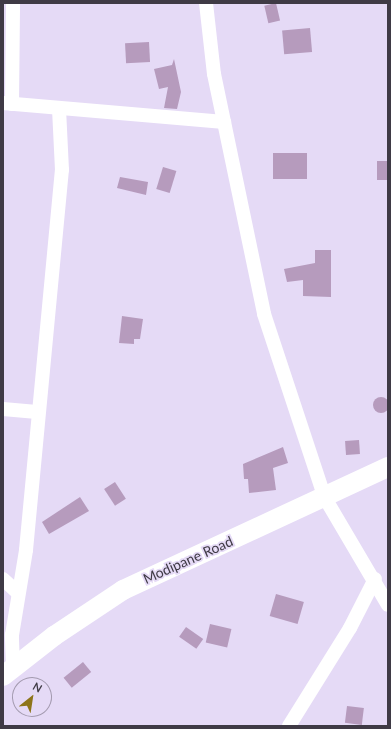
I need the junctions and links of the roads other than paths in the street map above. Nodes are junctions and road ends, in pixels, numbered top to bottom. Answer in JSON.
{"nodes":[{"id":1,"x":12,"y":3,"type":"edge"},
{"id":2,"x":206,"y":3,"type":"edge"},
{"id":3,"x":8,"y":104,"type":"edge"},
{"id":4,"x":59,"y":109,"type":"junction"},
{"id":5,"x":224,"y":122,"type":"junction"},
{"id":6,"x":3,"y":409,"type":"edge"},
{"id":7,"x":37,"y":412,"type":"junction"},
{"id":8,"x":388,"y":467,"type":"edge"},
{"id":9,"x":325,"y":498,"type":"junction"},
{"id":10,"x":3,"y":578,"type":"edge"},
{"id":11,"x":375,"y":579,"type":"junction"},
{"id":12,"x":17,"y":592,"type":"junction"},
{"id":13,"x":388,"y":605,"type":"edge"},
{"id":14,"x":8,"y":672,"type":"edge"},
{"id":15,"x":289,"y":726,"type":"edge"}],
"edges":[{"from":1,"to":3,"type":"street"},
{"from":2,"to":5,"type":"street"},
{"from":3,"to":4,"type":"street"},
{"from":4,"to":5,"type":"street"},
{"from":4,"to":7,"type":"street"},
{"from":5,"to":9,"type":"street"},
{"from":6,"to":7,"type":"street"},
{"from":7,"to":12,"type":"street"},
{"from":8,"to":9,"type":"main road","name":"Modipane Road"},
{"from":9,"to":11,"type":"street"},
{"from":9,"to":14,"type":"main road","name":"Modipane Road"},
{"from":10,"to":12,"type":"street"},
{"from":11,"to":13,"type":"street"},
{"from":11,"to":15,"type":"street"},
{"from":12,"to":14,"type":"street"}]}
